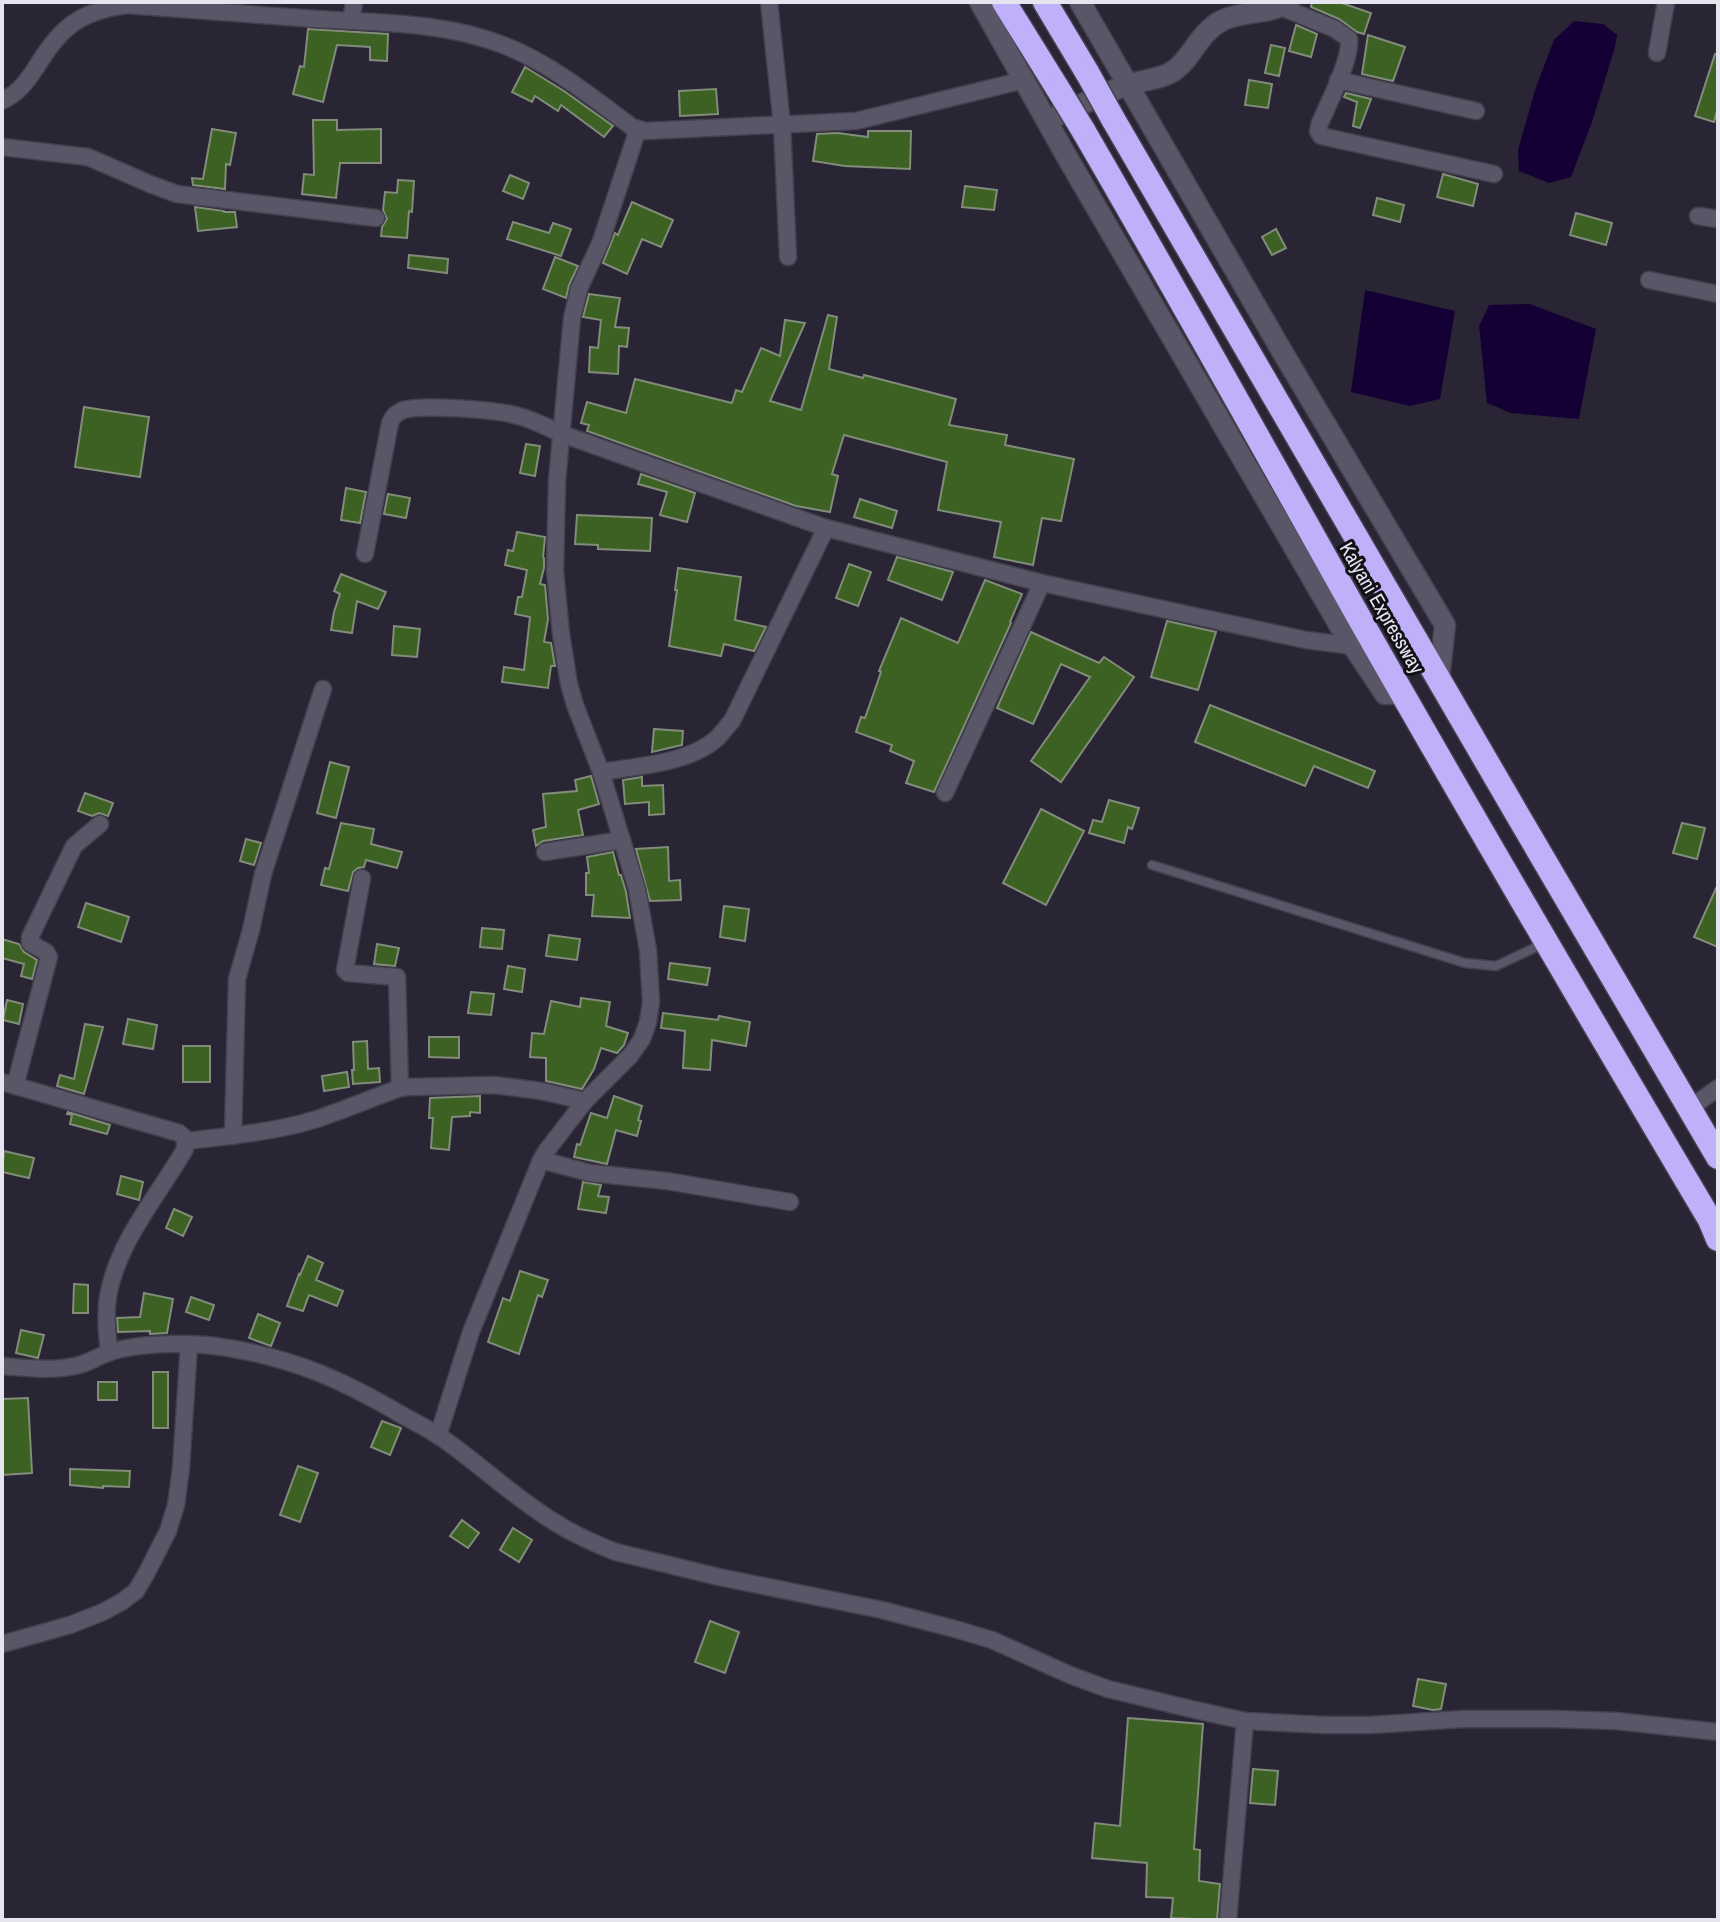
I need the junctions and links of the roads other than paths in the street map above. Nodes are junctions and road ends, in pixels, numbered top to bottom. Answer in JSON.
{"nodes":[{"id":1,"x":354,"y":2,"type":"edge"},
{"id":2,"x":769,"y":2,"type":"edge"},
{"id":3,"x":980,"y":2,"type":"edge"},
{"id":4,"x":1004,"y":2,"type":"edge"},
{"id":5,"x":1045,"y":2,"type":"edge"},
{"id":6,"x":1080,"y":2,"type":"edge"},
{"id":7,"x":1666,"y":2,"type":"edge"},
{"id":8,"x":127,"y":4,"type":"edge"},
{"id":9,"x":1285,"y":4,"type":"edge"},
{"id":10,"x":351,"y":21,"type":"junction"},
{"id":11,"x":1657,"y":53,"type":"dead end"},
{"id":12,"x":1024,"y":80,"type":"junction"},
{"id":13,"x":1338,"y":80,"type":"junction"},
{"id":14,"x":1128,"y":85,"type":"junction"},
{"id":15,"x":2,"y":101,"type":"edge"},
{"id":16,"x":1476,"y":111,"type":"dead end"},
{"id":17,"x":1047,"y":121,"type":"junction"},
{"id":18,"x":782,"y":125,"type":"junction"},
{"id":19,"x":638,"y":129,"type":"junction"},
{"id":20,"x":2,"y":147,"type":"edge"},
{"id":21,"x":1494,"y":174,"type":"dead end"},
{"id":22,"x":1698,"y":216,"type":"dead end"},
{"id":23,"x":376,"y":218,"type":"dead end"},
{"id":24,"x":1718,"y":219,"type":"edge"},
{"id":25,"x":788,"y":257,"type":"dead end"},
{"id":26,"x":1649,"y":280,"type":"dead end"},
{"id":27,"x":1718,"y":294,"type":"edge"},
{"id":28,"x":562,"y":434,"type":"junction"},
{"id":29,"x":826,"y":528,"type":"junction"},
{"id":30,"x":365,"y":554,"type":"dead end"},
{"id":31,"x":1042,"y":583,"type":"junction"},
{"id":32,"x":1353,"y":646,"type":"junction"},
{"id":33,"x":1439,"y":679,"type":"junction"},
{"id":34,"x":323,"y":689,"type":"dead end"},
{"id":35,"x":1403,"y":694,"type":"junction"},
{"id":36,"x":601,"y":772,"type":"junction"},
{"id":37,"x":945,"y":793,"type":"dead end"},
{"id":38,"x":100,"y":824,"type":"dead end"},
{"id":39,"x":622,"y":840,"type":"junction"},
{"id":40,"x":545,"y":852,"type":"dead end"},
{"id":41,"x":1152,"y":865,"type":"dead end"},
{"id":42,"x":362,"y":878,"type":"dead end"},
{"id":43,"x":1546,"y":942,"type":"junction"},
{"id":44,"x":8,"y":1084,"type":"edge"},
{"id":45,"x":400,"y":1088,"type":"junction"},
{"id":46,"x":1718,"y":1088,"type":"edge"},
{"id":47,"x":585,"y":1101,"type":"junction"},
{"id":48,"x":1690,"y":1108,"type":"junction"},
{"id":49,"x":233,"y":1136,"type":"junction"},
{"id":50,"x":186,"y":1141,"type":"junction"},
{"id":51,"x":1718,"y":1157,"type":"edge"},
{"id":52,"x":541,"y":1160,"type":"junction"},
{"id":53,"x":790,"y":1202,"type":"dead end"},
{"id":54,"x":1718,"y":1239,"type":"edge"},
{"id":55,"x":189,"y":1344,"type":"junction"},
{"id":56,"x":109,"y":1352,"type":"junction"},
{"id":57,"x":2,"y":1366,"type":"edge"},
{"id":58,"x":438,"y":1436,"type":"junction"},
{"id":59,"x":2,"y":1644,"type":"edge"},
{"id":60,"x":1245,"y":1721,"type":"junction"},
{"id":61,"x":1718,"y":1732,"type":"edge"},
{"id":62,"x":1228,"y":1920,"type":"edge"}],
"edges":[{"from":1,"to":10,"type":"street"},
{"from":2,"to":18,"type":"street"},
{"from":3,"to":12,"type":"street"},
{"from":4,"to":35,"type":"highway","name":"Kalyani Expressway","bridge":true},
{"from":5,"to":33,"type":"highway","name":"Kalyani Expressway","bridge":true},
{"from":6,"to":14,"type":"street"},
{"from":7,"to":11,"type":"street"},
{"from":8,"to":10,"type":"street"},
{"from":8,"to":15,"type":"street"},
{"from":9,"to":13,"type":"street"},
{"from":9,"to":14,"type":"street"},
{"from":10,"to":19,"type":"street"},
{"from":12,"to":17,"type":"street"},
{"from":12,"to":18,"type":"street"},
{"from":13,"to":16,"type":"street"},
{"from":13,"to":21,"type":"street"},
{"from":14,"to":17,"type":"street"},
{"from":14,"to":33,"type":"street"},
{"from":17,"to":32,"type":"street"},
{"from":18,"to":19,"type":"street"},
{"from":18,"to":25,"type":"street"},
{"from":19,"to":28,"type":"street"},
{"from":20,"to":23,"type":"street"},
{"from":22,"to":24,"type":"street"},
{"from":26,"to":27,"type":"street"},
{"from":28,"to":29,"type":"street"},
{"from":28,"to":30,"type":"street"},
{"from":28,"to":36,"type":"street"},
{"from":29,"to":31,"type":"street"},
{"from":29,"to":36,"type":"street"},
{"from":31,"to":32,"type":"street"},
{"from":31,"to":37,"type":"street"},
{"from":32,"to":35,"type":"street"},
{"from":33,"to":48,"type":"highway","name":"Kalyani Expressway"},
{"from":34,"to":49,"type":"street"},
{"from":35,"to":43,"type":"highway","name":"Kalyani Expressway"},
{"from":36,"to":39,"type":"street"},
{"from":38,"to":44,"type":"street"},
{"from":39,"to":40,"type":"street"},
{"from":39,"to":47,"type":"street"},
{"from":41,"to":43,"type":"lane"},
{"from":42,"to":45,"type":"street"},
{"from":43,"to":54,"type":"highway","name":"Kalyani Expressway"},
{"from":44,"to":50,"type":"street"},
{"from":45,"to":47,"type":"street"},
{"from":45,"to":49,"type":"street"},
{"from":46,"to":48,"type":"street"},
{"from":47,"to":52,"type":"street"},
{"from":48,"to":51,"type":"highway","name":"Kalyani Expressway"},
{"from":49,"to":50,"type":"street"},
{"from":50,"to":56,"type":"street"},
{"from":52,"to":53,"type":"street"},
{"from":52,"to":58,"type":"street"},
{"from":55,"to":56,"type":"street"},
{"from":55,"to":58,"type":"street"},
{"from":55,"to":59,"type":"street"},
{"from":56,"to":57,"type":"street"},
{"from":58,"to":60,"type":"street"},
{"from":60,"to":61,"type":"street"},
{"from":60,"to":62,"type":"street"}]}
